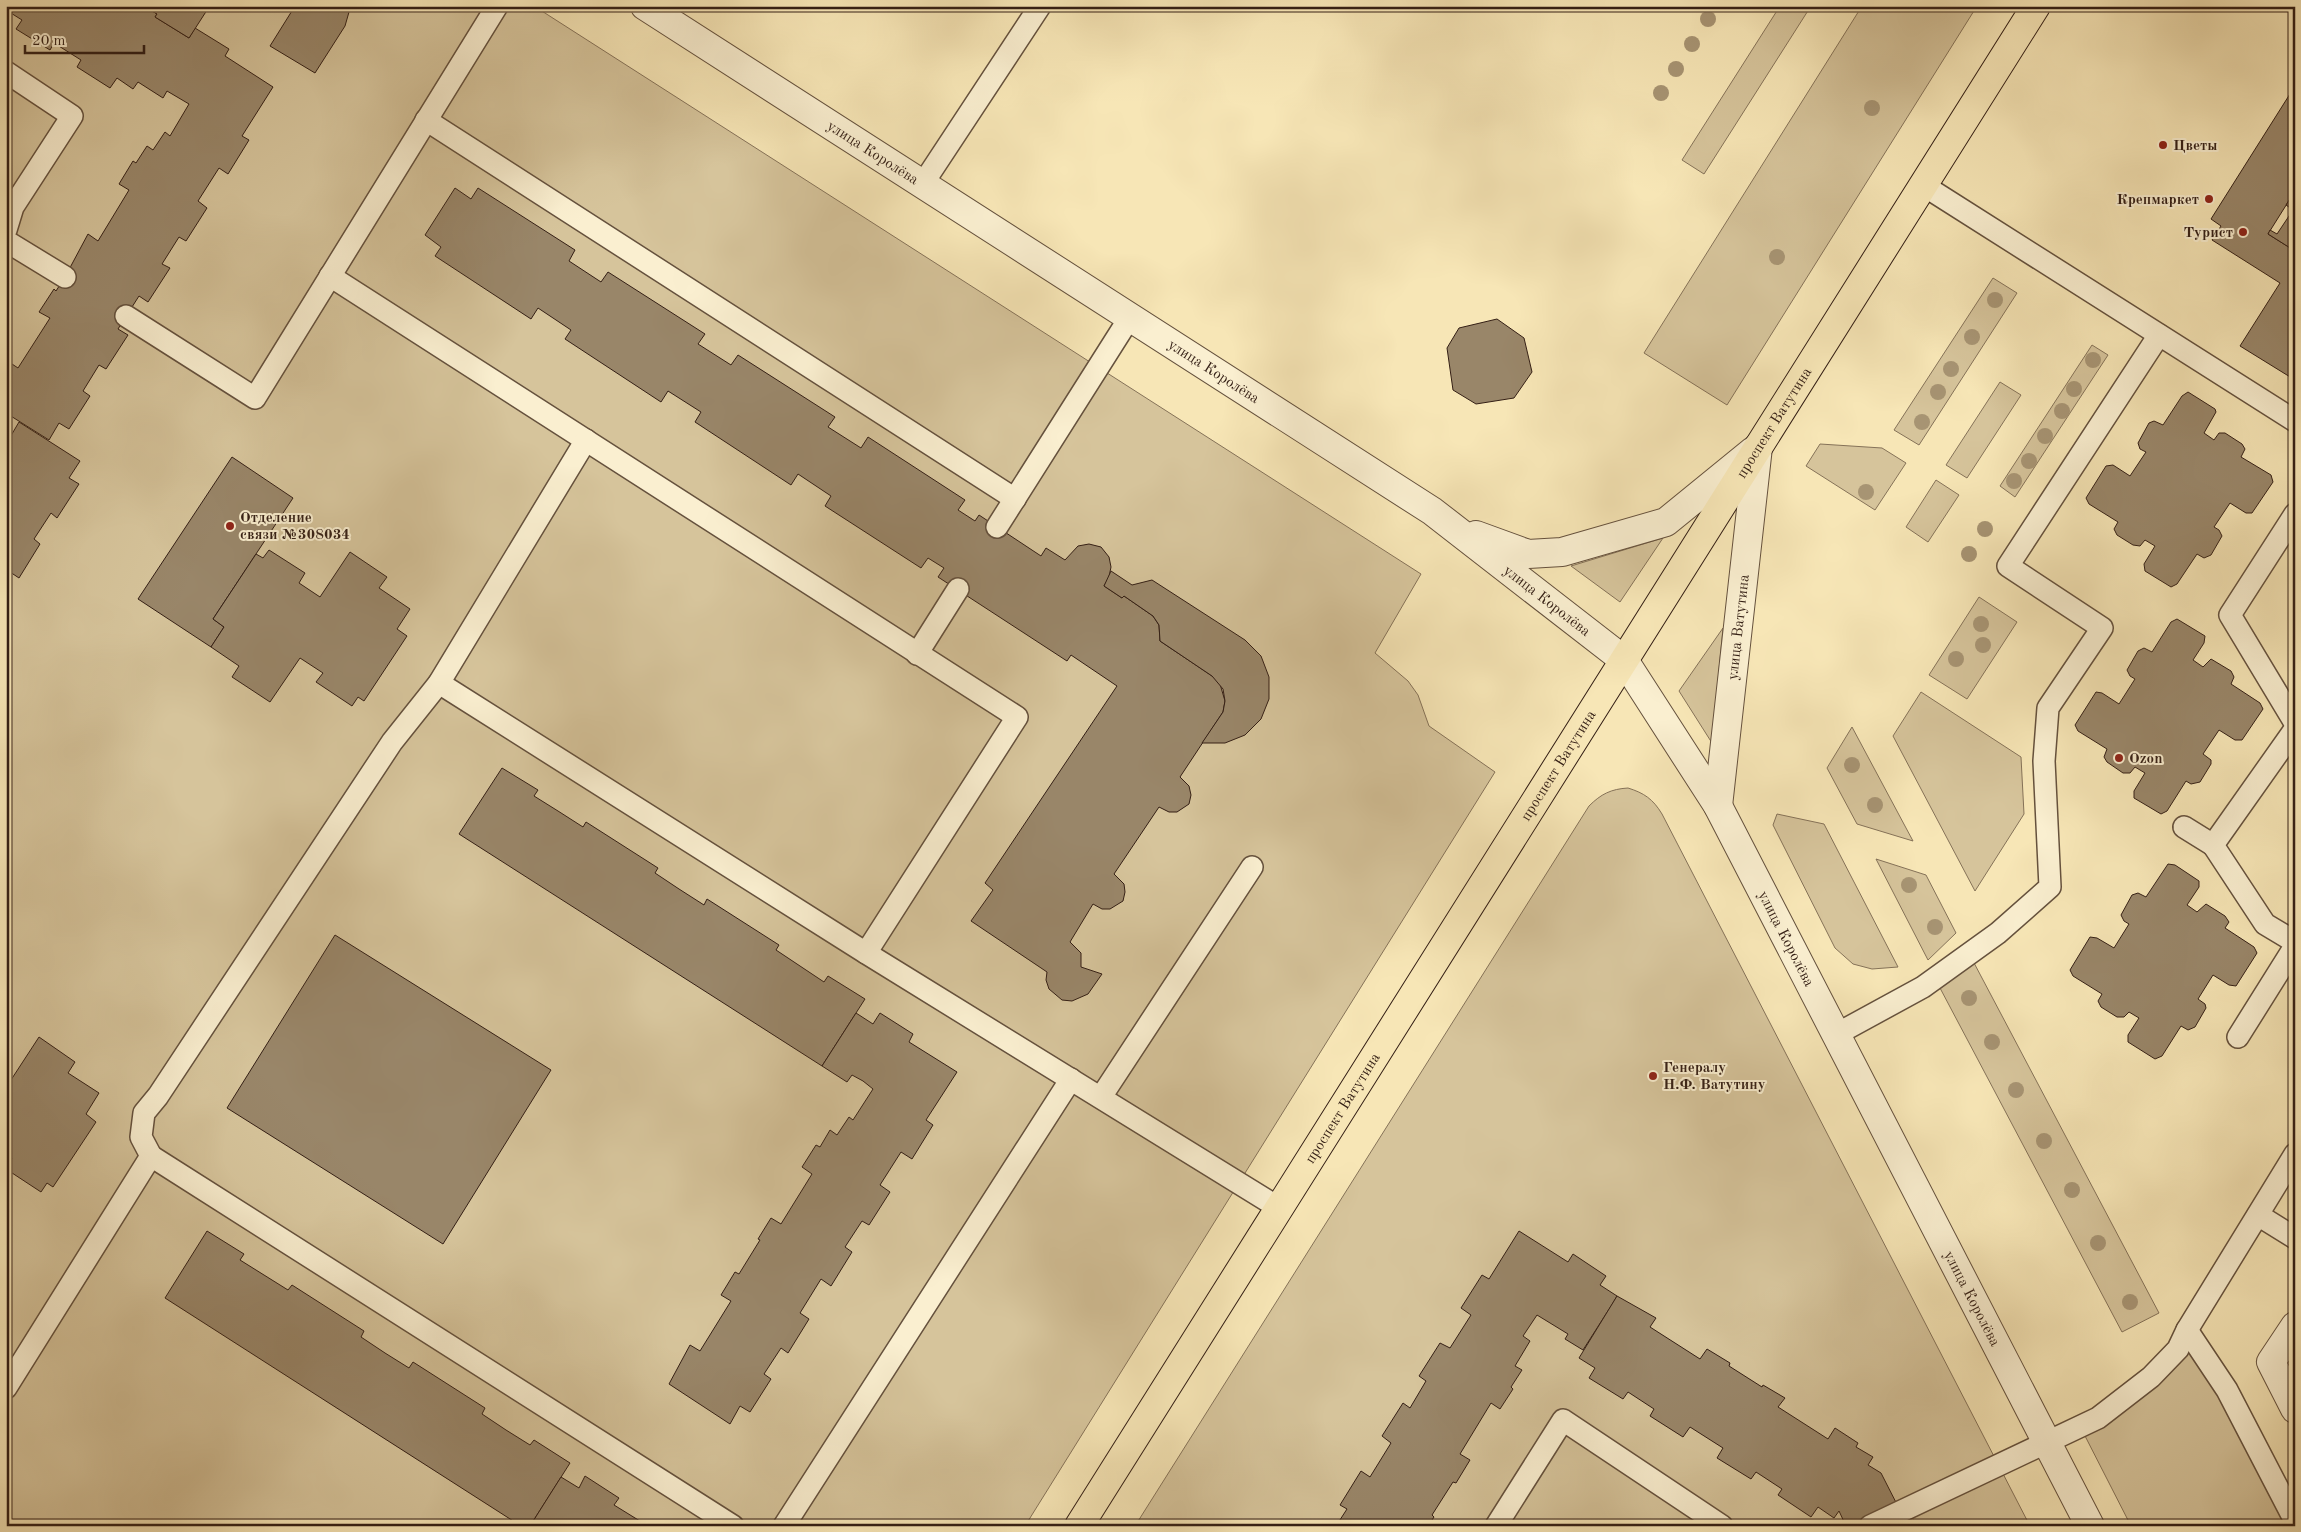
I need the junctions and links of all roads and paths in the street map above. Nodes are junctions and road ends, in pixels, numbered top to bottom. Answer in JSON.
{"nodes":[{"id":1,"x":497,"y":6,"type":"edge"},
{"id":2,"x":645,"y":6,"type":"edge"},
{"id":3,"x":1040,"y":6,"type":"edge"},
{"id":4,"x":2036,"y":6,"type":"edge"},
{"id":5,"x":6,"y":72,"type":"edge"},
{"id":6,"x":426,"y":120,"type":"junction"},
{"id":7,"x":922,"y":184,"type":"junction"},
{"id":8,"x":1923,"y":185,"type":"junction"},
{"id":9,"x":6,"y":230,"type":"edge"},
{"id":10,"x":6,"y":241,"type":"edge"},
{"id":11,"x":330,"y":276,"type":"junction"},
{"id":12,"x":65,"y":277,"type":"dead end"},
{"id":13,"x":126,"y":316,"type":"dead end"},
{"id":14,"x":1130,"y":317,"type":"junction"},
{"id":15,"x":2159,"y":335,"type":"junction"},
{"id":16,"x":2295,"y":421,"type":"edge"},
{"id":17,"x":586,"y":440,"type":"junction"},
{"id":18,"x":1758,"y":447,"type":"junction"},
{"id":19,"x":1015,"y":499,"type":"junction"},
{"id":20,"x":2295,"y":514,"type":"edge"},
{"id":21,"x":997,"y":527,"type":"dead end"},
{"id":22,"x":1454,"y":527,"type":"junction"},
{"id":23,"x":958,"y":589,"type":"dead end"},
{"id":24,"x":917,"y":654,"type":"junction"},
{"id":25,"x":1624,"y":660,"type":"junction"},
{"id":26,"x":439,"y":683,"type":"junction"},
{"id":27,"x":2295,"y":723,"type":"edge"},
{"id":28,"x":2295,"y":729,"type":"edge"},
{"id":29,"x":1718,"y":806,"type":"junction"},
{"id":30,"x":2184,"y":827,"type":"dead end"},
{"id":31,"x":2213,"y":845,"type":"junction"},
{"id":32,"x":1252,"y":867,"type":"dead end"},
{"id":33,"x":2295,"y":944,"type":"edge"},
{"id":34,"x":866,"y":953,"type":"junction"},
{"id":35,"x":1835,"y":1035,"type":"junction"},
{"id":36,"x":2238,"y":1037,"type":"dead end"},
{"id":37,"x":1071,"y":1079,"type":"junction"},
{"id":38,"x":1102,"y":1097,"type":"junction"},
{"id":39,"x":2295,"y":1154,"type":"edge"},
{"id":40,"x":151,"y":1156,"type":"junction"},
{"id":41,"x":1279,"y":1208,"type":"junction"},
{"id":42,"x":2258,"y":1214,"type":"junction"},
{"id":43,"x":2295,"y":1238,"type":"edge"},
{"id":44,"x":2295,"y":1326,"type":"edge"},
{"id":45,"x":2187,"y":1330,"type":"junction"},
{"id":46,"x":6,"y":1388,"type":"edge"},
{"id":47,"x":2295,"y":1409,"type":"edge"},
{"id":48,"x":2046,"y":1441,"type":"junction"},
{"id":49,"x":2295,"y":1521,"type":"edge"},
{"id":50,"x":733,"y":1526,"type":"edge"},
{"id":51,"x":784,"y":1526,"type":"edge"},
{"id":52,"x":1079,"y":1526,"type":"edge"},
{"id":53,"x":1496,"y":1526,"type":"edge"},
{"id":54,"x":1722,"y":1526,"type":"edge"},
{"id":55,"x":1870,"y":1526,"type":"edge"},
{"id":56,"x":2090,"y":1526,"type":"edge"}],
"edges":[{"from":1,"to":6,"type":"lane"},
{"from":2,"to":7,"type":"street","name":"улица Королёва"},
{"from":3,"to":7,"type":"lane"},
{"from":4,"to":8,"type":"main road","name":"проспект Ватутина"},
{"from":5,"to":9,"type":"lane"},
{"from":6,"to":11,"type":"lane"},
{"from":6,"to":19,"type":"lane"},
{"from":7,"to":14,"type":"street","name":"улица Королёва"},
{"from":8,"to":15,"type":"lane"},
{"from":8,"to":18,"type":"main road","name":"проспект Ватутина"},
{"from":10,"to":12,"type":"lane"},
{"from":11,"to":13,"type":"lane"},
{"from":11,"to":17,"type":"lane"},
{"from":14,"to":19,"type":"lane"},
{"from":14,"to":22,"type":"street","name":"улица Королёва"},
{"from":15,"to":16,"type":"lane"},
{"from":15,"to":35,"type":"lane"},
{"from":17,"to":24,"type":"lane"},
{"from":17,"to":26,"type":"lane"},
{"from":18,"to":22,"type":"street"},
{"from":18,"to":25,"type":"main road","name":"проспект Ватутина"},
{"from":18,"to":29,"type":"street","name":"улица Ватутина"},
{"from":19,"to":21,"type":"lane"},
{"from":20,"to":27,"type":"lane"},
{"from":22,"to":25,"type":"street","name":"улица Королёва"},
{"from":23,"to":24,"type":"lane"},
{"from":24,"to":34,"type":"lane"},
{"from":25,"to":29,"type":"street","name":"улица Королёва"},
{"from":25,"to":41,"type":"main road","name":"проспект Ватутина"},
{"from":26,"to":34,"type":"lane"},
{"from":26,"to":40,"type":"lane"},
{"from":28,"to":31,"type":"lane"},
{"from":29,"to":35,"type":"street","name":"улица Королёва"},
{"from":30,"to":31,"type":"lane"},
{"from":31,"to":33,"type":"lane"},
{"from":32,"to":38,"type":"lane"},
{"from":33,"to":36,"type":"lane"},
{"from":34,"to":37,"type":"lane"},
{"from":35,"to":48,"type":"street","name":"улица Королёва"},
{"from":37,"to":38,"type":"lane"},
{"from":37,"to":51,"type":"lane"},
{"from":38,"to":41,"type":"lane"},
{"from":39,"to":42,"type":"lane"},
{"from":40,"to":46,"type":"lane"},
{"from":40,"to":50,"type":"lane"},
{"from":41,"to":52,"type":"main road","name":"проспект Ватутина"},
{"from":42,"to":43,"type":"lane"},
{"from":42,"to":45,"type":"lane"},
{"from":44,"to":47,"type":"street"},
{"from":45,"to":48,"type":"lane"},
{"from":45,"to":49,"type":"lane"},
{"from":48,"to":55,"type":"lane"},
{"from":48,"to":56,"type":"street","name":"улица Королёва"},
{"from":53,"to":54,"type":"lane"}]}
